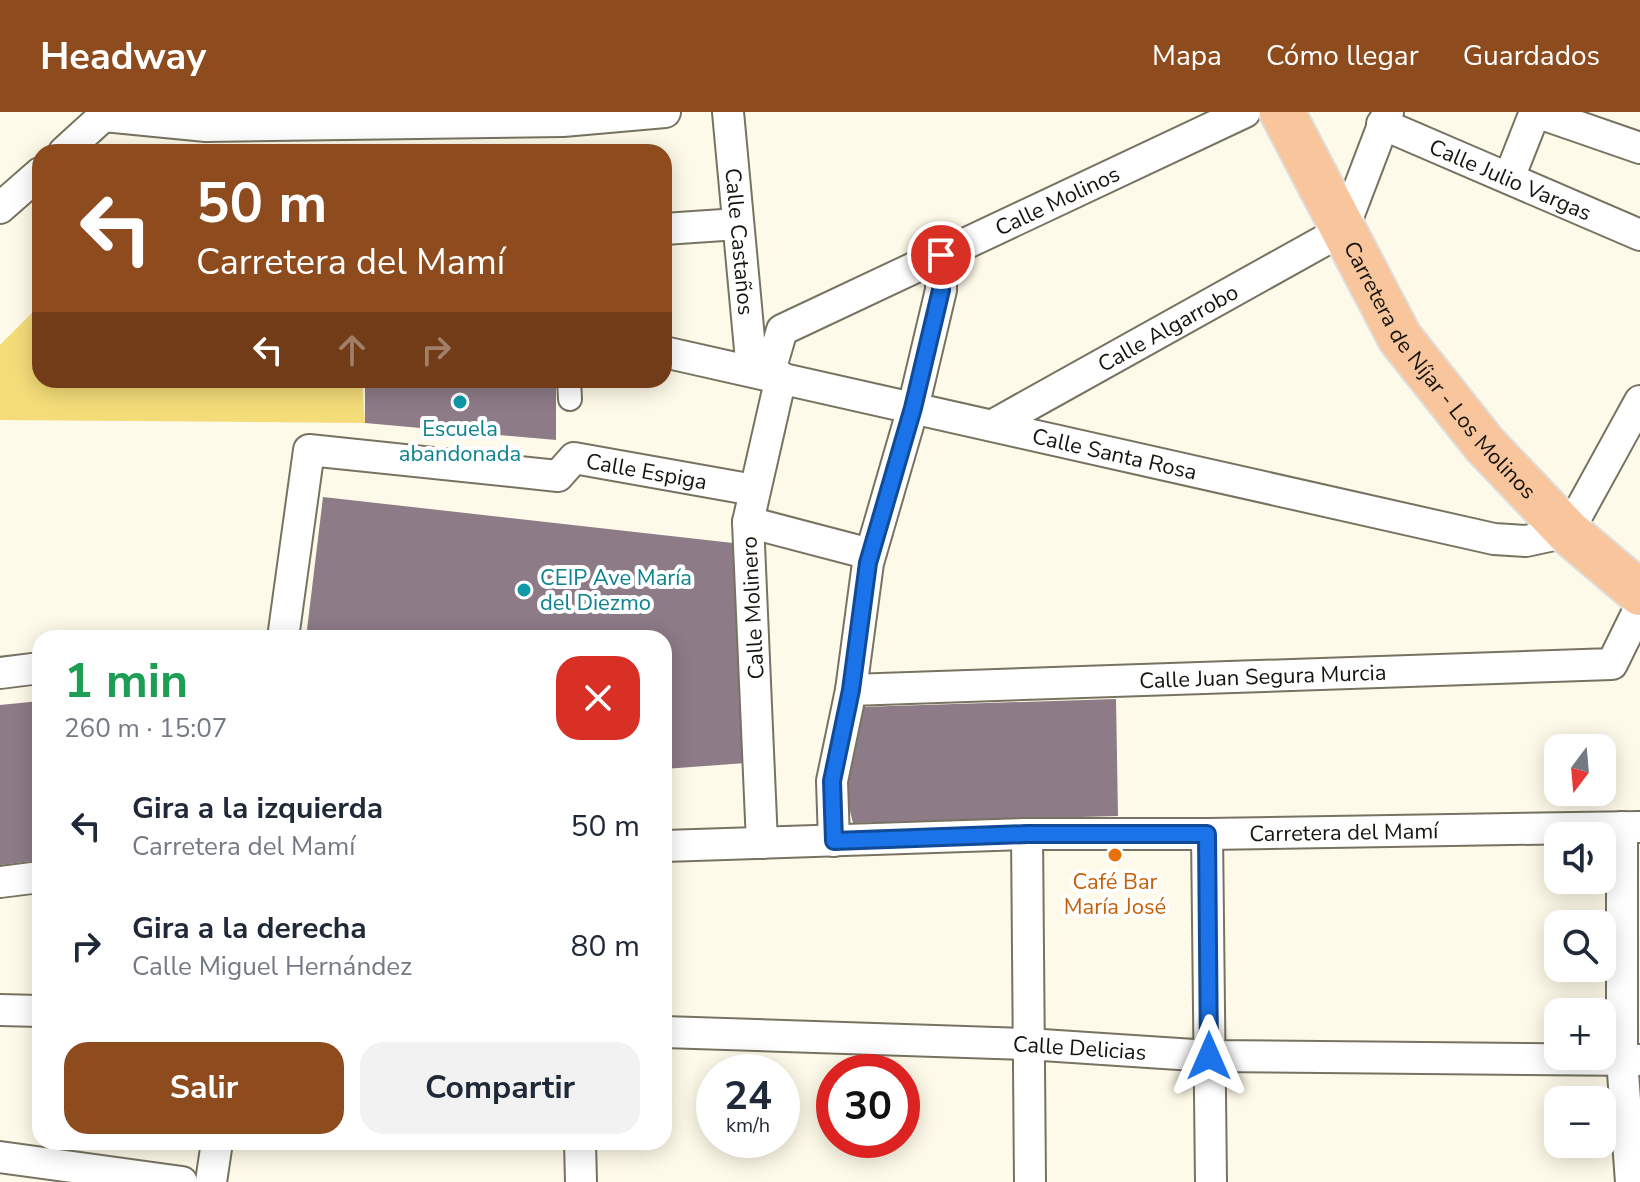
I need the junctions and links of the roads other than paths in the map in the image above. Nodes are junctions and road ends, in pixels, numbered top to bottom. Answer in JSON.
{"nodes":[{"id":1,"x":665,"y":112,"type":"edge"},
{"id":2,"x":728,"y":112,"type":"edge"},
{"id":3,"x":1245,"y":112,"type":"edge"},
{"id":4,"x":1282,"y":112,"type":"edge"},
{"id":5,"x":1535,"y":112,"type":"edge"},
{"id":6,"x":106,"y":114,"type":"edge"},
{"id":7,"x":1385,"y":118,"type":"edge"},
{"id":8,"x":73,"y":144,"type":"edge"},
{"id":9,"x":1640,"y":148,"type":"edge"},
{"id":10,"x":1509,"y":178,"type":"junction"},
{"id":11,"x":32,"y":180,"type":"edge"},
{"id":12,"x":0,"y":208,"type":"edge"},
{"id":13,"x":738,"y":224,"type":"junction"},
{"id":14,"x":672,"y":228,"type":"edge"},
{"id":15,"x":1343,"y":230,"type":"junction"},
{"id":16,"x":1640,"y":235,"type":"edge"},
{"id":17,"x":941,"y":255,"type":"junction"},
{"id":18,"x":672,"y":354,"type":"edge"},
{"id":19,"x":767,"y":374,"type":"junction"},
{"id":20,"x":1640,"y":401,"type":"edge"},
{"id":21,"x":913,"y":408,"type":"junction"},
{"id":22,"x":993,"y":425,"type":"junction"},
{"id":23,"x":754,"y":490,"type":"junction"},
{"id":24,"x":748,"y":522,"type":"junction"},
{"id":25,"x":1568,"y":532,"type":"junction"},
{"id":26,"x":870,"y":554,"type":"junction"},
{"id":27,"x":1640,"y":593,"type":"edge"},
{"id":28,"x":1640,"y":607,"type":"edge"},
{"id":29,"x":284,"y":630,"type":"edge"},
{"id":30,"x":32,"y":669,"type":"edge"},
{"id":31,"x":0,"y":673,"type":"edge"},
{"id":32,"x":851,"y":690,"type":"junction"},
{"id":33,"x":1631,"y":827,"type":"edge"},
{"id":34,"x":1027,"y":834,"type":"junction"},
{"id":35,"x":1207,"y":834,"type":"junction"},
{"id":36,"x":834,"y":841,"type":"junction"},
{"id":37,"x":762,"y":843,"type":"junction"},
{"id":38,"x":672,"y":846,"type":"edge"},
{"id":39,"x":32,"y":878,"type":"edge"},
{"id":40,"x":0,"y":882,"type":"edge"},
{"id":41,"x":0,"y":1010,"type":"edge"},
{"id":42,"x":32,"y":1011,"type":"edge"},
{"id":43,"x":672,"y":1032,"type":"edge"},
{"id":44,"x":1027,"y":1044,"type":"junction"},
{"id":45,"x":1209,"y":1056,"type":"junction"},
{"id":46,"x":1631,"y":1060,"type":"edge"},
{"id":47,"x":216,"y":1150,"type":"edge"},
{"id":48,"x":580,"y":1150,"type":"edge"},
{"id":49,"x":0,"y":1157,"type":"edge"},
{"id":50,"x":182,"y":1182,"type":"edge"},
{"id":51,"x":211,"y":1182,"type":"edge"},
{"id":52,"x":581,"y":1182,"type":"edge"},
{"id":53,"x":1030,"y":1182,"type":"edge"},
{"id":54,"x":1211,"y":1182,"type":"edge"},
{"id":55,"x":1631,"y":1182,"type":"edge"}],
"edges":[{"from":1,"to":6,"type":"street"},
{"from":2,"to":13,"type":"street","name":"Calle Castaños"},
{"from":3,"to":17,"type":"street","name":"Calle Molinos"},
{"from":4,"to":15,"type":"main road","name":"Carretera de Níjar - Los Molinos"},
{"from":5,"to":9,"type":"street"},
{"from":5,"to":10,"type":"street"},
{"from":6,"to":8,"type":"street"},
{"from":7,"to":10,"type":"street","name":"Calle Julio Vargas"},
{"from":7,"to":15,"type":"street"},
{"from":10,"to":16,"type":"street","name":"Calle Julio Vargas"},
{"from":11,"to":12,"type":"street"},
{"from":13,"to":14,"type":"street"},
{"from":13,"to":19,"type":"street","name":"Calle Castaños"},
{"from":15,"to":22,"type":"street","name":"Calle Algarrobo"},
{"from":15,"to":25,"type":"main road","name":"Carretera de Níjar - Los Molinos"},
{"from":17,"to":19,"type":"street","name":"Calle Molinos"},
{"from":17,"to":21,"type":"street"},
{"from":18,"to":19,"type":"street","name":"Calle Santa Rosa"},
{"from":19,"to":21,"type":"street","name":"Calle Santa Rosa"},
{"from":19,"to":23,"type":"street","name":"Calle Molinero"},
{"from":20,"to":25,"type":"street"},
{"from":21,"to":22,"type":"street","name":"Calle Santa Rosa"},
{"from":21,"to":26,"type":"street"},
{"from":22,"to":25,"type":"street","name":"Calle Santa Rosa"},
{"from":23,"to":24,"type":"street","name":"Calle Molinero"},
{"from":23,"to":29,"type":"street","name":"Calle Espiga"},
{"from":24,"to":26,"type":"street"},
{"from":24,"to":37,"type":"street","name":"Calle Molinero"},
{"from":25,"to":27,"type":"main road","name":"Carretera de Níjar - Los Molinos"},
{"from":26,"to":32,"type":"street"},
{"from":28,"to":32,"type":"street","name":"Calle Juan Segura Murcia"},
{"from":30,"to":31,"type":"street"},
{"from":32,"to":36,"type":"street"},
{"from":33,"to":35,"type":"street","name":"Carretera del Mamí"},
{"from":33,"to":46,"type":"street"},
{"from":34,"to":35,"type":"street","name":"Carretera del Mamí"},
{"from":34,"to":36,"type":"street","name":"Carretera del Mamí"},
{"from":34,"to":44,"type":"street"},
{"from":35,"to":45,"type":"street"},
{"from":36,"to":37,"type":"street","name":"Carretera del Mamí"},
{"from":37,"to":38,"type":"street","name":"Carretera del Mamí"},
{"from":39,"to":40,"type":"street"},
{"from":41,"to":42,"type":"street"},
{"from":43,"to":44,"type":"street","name":"Calle Delicias"},
{"from":44,"to":45,"type":"street","name":"Calle Delicias"},
{"from":44,"to":53,"type":"street"},
{"from":45,"to":46,"type":"street","name":"Calle Delicias"},
{"from":45,"to":54,"type":"street"},
{"from":46,"to":55,"type":"street"},
{"from":47,"to":51,"type":"street"},
{"from":48,"to":52,"type":"street"},
{"from":49,"to":50,"type":"street"}]}
